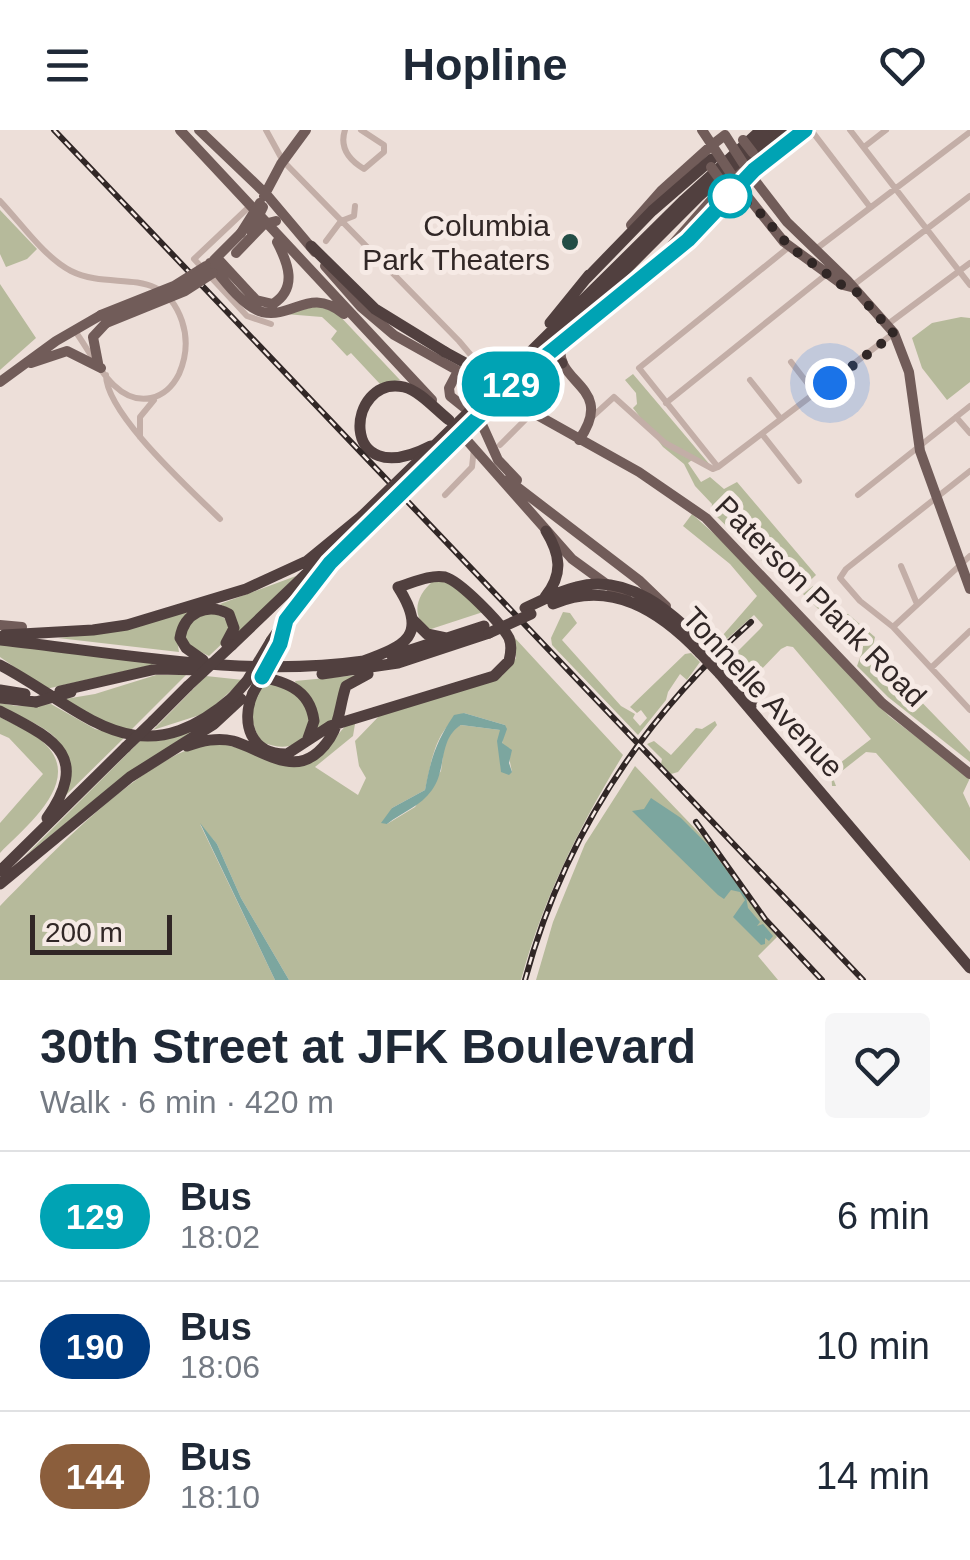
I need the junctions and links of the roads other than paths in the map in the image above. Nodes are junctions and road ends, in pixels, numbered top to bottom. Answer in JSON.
{"nodes":[{"id":1,"x":180,"y":130,"type":"edge"},
{"id":2,"x":199,"y":130,"type":"edge"},
{"id":3,"x":266,"y":130,"type":"edge"},
{"id":4,"x":306,"y":130,"type":"edge"},
{"id":5,"x":345,"y":130,"type":"edge"},
{"id":6,"x":361,"y":130,"type":"edge"},
{"id":7,"x":702,"y":130,"type":"edge"},
{"id":8,"x":762,"y":130,"type":"edge"},
{"id":9,"x":774,"y":130,"type":"edge"},
{"id":10,"x":786,"y":130,"type":"edge"},
{"id":11,"x":808,"y":130,"type":"edge"},
{"id":12,"x":850,"y":130,"type":"edge"},
{"id":13,"x":886,"y":130,"type":"edge"},
{"id":14,"x":970,"y":132,"type":"edge"},
{"id":15,"x":730,"y":133,"type":"edge"},
{"id":16,"x":712,"y":144,"type":"junction"},
{"id":17,"x":864,"y":147,"type":"junction"},
{"id":18,"x":752,"y":156,"type":"junction"},
{"id":19,"x":711,"y":163,"type":"junction"},
{"id":20,"x":280,"y":166,"type":"junction"},
{"id":21,"x":750,"y":174,"type":"junction"},
{"id":22,"x":247,"y":175,"type":"junction"},
{"id":23,"x":729,"y":184,"type":"junction"},
{"id":24,"x":896,"y":188,"type":"junction"},
{"id":25,"x":970,"y":196,"type":"edge"},
{"id":26,"x":0,"y":201,"type":"edge"},
{"id":27,"x":260,"y":202,"type":"junction"},
{"id":28,"x":355,"y":206,"type":"dead end"},
{"id":29,"x":870,"y":207,"type":"junction"},
{"id":30,"x":341,"y":221,"type":"junction"},
{"id":31,"x":273,"y":224,"type":"junction"},
{"id":32,"x":630,"y":226,"type":"joint"},
{"id":33,"x":928,"y":229,"type":"junction"},
{"id":34,"x":326,"y":241,"type":"dead end"},
{"id":35,"x":311,"y":246,"type":"junction"},
{"id":36,"x":789,"y":246,"type":"junction"},
{"id":37,"x":816,"y":249,"type":"junction"},
{"id":38,"x":236,"y":253,"type":"junction"},
{"id":39,"x":970,"y":263,"type":"edge"},
{"id":40,"x":214,"y":266,"type":"junction"},
{"id":41,"x":829,"y":270,"type":"junction"},
{"id":42,"x":960,"y":271,"type":"junction"},
{"id":43,"x":333,"y":275,"type":"junction"},
{"id":44,"x":586,"y":279,"type":"junction"},
{"id":45,"x":970,"y":284,"type":"edge"},
{"id":46,"x":851,"y":287,"type":"junction"},
{"id":47,"x":103,"y":319,"type":"junction"},
{"id":48,"x":271,"y":324,"type":"dead end"},
{"id":49,"x":362,"y":326,"type":"junction"},
{"id":50,"x":891,"y":329,"type":"junction"},
{"id":51,"x":76,"y":331,"type":"junction"},
{"id":52,"x":561,"y":346,"type":"junction"},
{"id":53,"x":525,"y":358,"type":"junction"},
{"id":54,"x":542,"y":361,"type":"junction"},
{"id":55,"x":791,"y":362,"type":"dead end"},
{"id":56,"x":562,"y":363,"type":"junction"},
{"id":57,"x":17,"y":369,"type":"junction"},
{"id":58,"x":102,"y":369,"type":"junction"},
{"id":59,"x":458,"y":372,"type":"junction"},
{"id":60,"x":510,"y":374,"type":"junction"},
{"id":61,"x":750,"y":380,"type":"dead end"},
{"id":62,"x":0,"y":382,"type":"edge"},
{"id":63,"x":816,"y":393,"type":"junction"},
{"id":64,"x":158,"y":396,"type":"junction"},
{"id":65,"x":132,"y":398,"type":"junction"},
{"id":66,"x":506,"y":398,"type":"junction"},
{"id":67,"x":666,"y":403,"type":"junction"},
{"id":68,"x":970,"y":406,"type":"edge"},
{"id":69,"x":143,"y":410,"type":"junction"},
{"id":70,"x":532,"y":413,"type":"junction"},
{"id":71,"x":956,"y":417,"type":"junction"},
{"id":72,"x":592,"y":418,"type":"junction"},
{"id":73,"x":781,"y":418,"type":"junction"},
{"id":74,"x":127,"y":420,"type":"junction"},
{"id":75,"x":449,"y":420,"type":"junction"},
{"id":76,"x":970,"y":433,"type":"edge"},
{"id":77,"x":762,"y":434,"type":"junction"},
{"id":78,"x":140,"y":437,"type":"junction"},
{"id":79,"x":580,"y":440,"type":"junction"},
{"id":80,"x":440,"y":442,"type":"junction"},
{"id":81,"x":500,"y":445,"type":"dead end"},
{"id":82,"x":474,"y":447,"type":"junction"},
{"id":83,"x":919,"y":448,"type":"junction"},
{"id":84,"x":718,"y":467,"type":"junction"},
{"id":85,"x":496,"y":471,"type":"junction"},
{"id":86,"x":970,"y":471,"type":"edge"},
{"id":87,"x":464,"y":477,"type":"junction"},
{"id":88,"x":799,"y":481,"type":"dead end"},
{"id":89,"x":858,"y":495,"type":"dead end"},
{"id":90,"x":445,"y":496,"type":"dead end"},
{"id":91,"x":530,"y":497,"type":"junction"},
{"id":92,"x":936,"y":498,"type":"junction"},
{"id":93,"x":220,"y":519,"type":"dead end"},
{"id":94,"x":546,"y":531,"type":"junction"},
{"id":95,"x":588,"y":543,"type":"junction"},
{"id":96,"x":568,"y":555,"type":"junction"},
{"id":97,"x":324,"y":558,"type":"junction"},
{"id":98,"x":965,"y":560,"type":"edge"},
{"id":99,"x":902,"y":566,"type":"dead end"},
{"id":100,"x":434,"y":577,"type":"junction"},
{"id":101,"x":602,"y":584,"type":"junction"},
{"id":102,"x":400,"y":589,"type":"junction"},
{"id":103,"x":970,"y":590,"type":"edge"},
{"id":104,"x":416,"y":592,"type":"junction"},
{"id":105,"x":628,"y":600,"type":"junction"},
{"id":106,"x":917,"y":604,"type":"junction"},
{"id":107,"x":530,"y":609,"type":"junction"},
{"id":108,"x":411,"y":614,"type":"junction"},
{"id":109,"x":0,"y":625,"type":"edge"},
{"id":110,"x":684,"y":625,"type":"junction"},
{"id":111,"x":22,"y":627,"type":"joint"},
{"id":112,"x":893,"y":627,"type":"junction"},
{"id":113,"x":486,"y":630,"type":"junction"},
{"id":114,"x":970,"y":631,"type":"edge"},
{"id":115,"x":60,"y":632,"type":"junction"},
{"id":116,"x":0,"y":638,"type":"edge"},
{"id":117,"x":451,"y":638,"type":"junction"},
{"id":118,"x":229,"y":644,"type":"junction"},
{"id":119,"x":275,"y":644,"type":"junction"},
{"id":120,"x":703,"y":650,"type":"junction"},
{"id":121,"x":206,"y":662,"type":"junction"},
{"id":122,"x":360,"y":662,"type":"junction"},
{"id":123,"x":398,"y":663,"type":"junction"},
{"id":124,"x":0,"y":665,"type":"edge"},
{"id":125,"x":932,"y":667,"type":"junction"},
{"id":126,"x":254,"y":675,"type":"junction"},
{"id":127,"x":0,"y":690,"type":"edge"},
{"id":128,"x":66,"y":692,"type":"junction"},
{"id":129,"x":242,"y":697,"type":"junction"},
{"id":130,"x":0,"y":698,"type":"edge"},
{"id":131,"x":0,"y":710,"type":"edge"},
{"id":132,"x":970,"y":710,"type":"edge"},
{"id":133,"x":336,"y":724,"type":"junction"},
{"id":134,"x":771,"y":725,"type":"junction"},
{"id":135,"x":302,"y":747,"type":"junction"},
{"id":136,"x":156,"y":760,"type":"junction"},
{"id":137,"x":970,"y":774,"type":"edge"},
{"id":138,"x":116,"y":788,"type":"junction"},
{"id":139,"x":32,"y":840,"type":"junction"},
{"id":140,"x":0,"y":872,"type":"edge"},
{"id":141,"x":0,"y":884,"type":"edge"},
{"id":142,"x":0,"y":893,"type":"edge"},
{"id":143,"x":970,"y":959,"type":"edge"},
{"id":144,"x":970,"y":968,"type":"edge"}],
"edges":[{"from":1,"to":27,"type":"main road","name":"Tonnelle Avenue"},
{"from":2,"to":22,"type":"main road"},
{"from":3,"to":20,"type":"street"},
{"from":4,"to":20,"type":"main road"},
{"from":5,"to":6,"type":"street"},
{"from":7,"to":16,"type":"main road"},
{"from":8,"to":53,"type":"highway"},
{"from":9,"to":60,"type":"highway"},
{"from":10,"to":18,"type":"highway"},
{"from":11,"to":21,"type":"main road"},
{"from":11,"to":29,"type":"street"},
{"from":12,"to":17,"type":"street"},
{"from":13,"to":17,"type":"street"},
{"from":14,"to":24,"type":"street"},
{"from":15,"to":16,"type":"main road","bridge":true},
{"from":15,"to":18,"type":"main road","bridge":true},
{"from":15,"to":19,"type":"main road"},
{"from":15,"to":19,"type":"main road"},
{"from":15,"to":21,"type":"main road","bridge":true},
{"from":16,"to":23,"type":"main road","bridge":true},
{"from":16,"to":32,"type":"main road"},
{"from":17,"to":24,"type":"street"},
{"from":18,"to":23,"type":"main road"},
{"from":18,"to":41,"type":"main road"},
{"from":19,"to":23,"type":"main road","bridge":true},
{"from":19,"to":44,"type":"highway"},
{"from":20,"to":22,"type":"main road"},
{"from":20,"to":27,"type":"main road"},
{"from":20,"to":30,"type":"street"},
{"from":21,"to":23,"type":"main road","bridge":true},
{"from":21,"to":37,"type":"main road"},
{"from":22,"to":27,"type":"main road"},
{"from":23,"to":36,"type":"main road"},
{"from":23,"to":41,"type":"main road"},
{"from":23,"to":52,"type":"main road"},
{"from":24,"to":29,"type":"street"},
{"from":24,"to":33,"type":"street"},
{"from":25,"to":33,"type":"street"},
{"from":26,"to":64,"type":"street"},
{"from":27,"to":31,"type":"main road","name":"Tonnelle Avenue"},
{"from":27,"to":35,"type":"main road","name":"Paterson Plank Road"},
{"from":27,"to":38,"type":"main road","bridge":true},
{"from":27,"to":40,"type":"main road","bridge":true},
{"from":27,"to":48,"type":"street"},
{"from":28,"to":30,"type":"street"},
{"from":29,"to":37,"type":"street"},
{"from":30,"to":34,"type":"street"},
{"from":30,"to":66,"type":"street"},
{"from":31,"to":38,"type":"main road","bridge":true},
{"from":31,"to":40,"type":"main road"},
{"from":31,"to":43,"type":"main road","name":"Paterson Plank Road"},
{"from":31,"to":49,"type":"main road","name":"Tonnelle Avenue"},
{"from":32,"to":44,"type":"highway"},
{"from":33,"to":42,"type":"street"},
{"from":33,"to":46,"type":"street"},
{"from":35,"to":43,"type":"main road","name":"Paterson Plank Road"},
{"from":35,"to":60,"type":"highway","bridge":true},
{"from":36,"to":41,"type":"main road"},
{"from":36,"to":67,"type":"street"},
{"from":37,"to":41,"type":"main road"},
{"from":38,"to":40,"type":"main road"},
{"from":39,"to":42,"type":"street"},
{"from":40,"to":47,"type":"main road","bridge":true},
{"from":40,"to":49,"type":"main road"},
{"from":41,"to":46,"type":"main road"},
{"from":41,"to":67,"type":"street"},
{"from":42,"to":45,"type":"street"},
{"from":42,"to":50,"type":"street"},
{"from":43,"to":59,"type":"main road","name":"Paterson Plank Road"},
{"from":44,"to":53,"type":"highway"},
{"from":46,"to":50,"type":"main road"},
{"from":47,"to":51,"type":"main road"},
{"from":47,"to":58,"type":"main road"},
{"from":49,"to":75,"type":"main road","name":"Tonnelle Avenue"},
{"from":50,"to":63,"type":"street"},
{"from":50,"to":83,"type":"main road"},
{"from":51,"to":57,"type":"main road"},
{"from":51,"to":58,"type":"street"},
{"from":52,"to":54,"type":"highway"},
{"from":52,"to":56,"type":"main road"},
{"from":53,"to":60,"type":"highway"},
{"from":54,"to":56,"type":"highway"},
{"from":54,"to":60,"type":"highway"},
{"from":55,"to":63,"type":"street"},
{"from":56,"to":72,"type":"main road"},
{"from":57,"to":58,"type":"main road"},
{"from":57,"to":62,"type":"main road"},
{"from":58,"to":65,"type":"street"},
{"from":58,"to":74,"type":"street"},
{"from":59,"to":66,"type":"main road","name":"Paterson Plank Road"},
{"from":59,"to":91,"type":"main road"},
{"from":60,"to":80,"type":"highway","bridge":true},
{"from":60,"to":97,"type":"highway","bridge":true},
{"from":61,"to":73,"type":"street"},
{"from":63,"to":73,"type":"street"},
{"from":64,"to":65,"type":"street"},
{"from":64,"to":69,"type":"street"},
{"from":65,"to":74,"type":"street"},
{"from":66,"to":70,"type":"main road","name":"Paterson Plank Road"},
{"from":67,"to":84,"type":"street"},
{"from":68,"to":71,"type":"street"},
{"from":69,"to":74,"type":"street"},
{"from":69,"to":78,"type":"street"},
{"from":70,"to":79,"type":"main road","name":"Paterson Plank Road"},
{"from":70,"to":81,"type":"street"},
{"from":71,"to":76,"type":"street"},
{"from":71,"to":83,"type":"street"},
{"from":72,"to":79,"type":"main road"},
{"from":72,"to":84,"type":"street"},
{"from":73,"to":77,"type":"street"},
{"from":74,"to":78,"type":"street"},
{"from":75,"to":80,"type":"highway"},
{"from":75,"to":82,"type":"main road","name":"Tonnelle Avenue"},
{"from":77,"to":84,"type":"street"},
{"from":77,"to":88,"type":"street"},
{"from":78,"to":93,"type":"street"},
{"from":79,"to":137,"type":"main road","name":"Paterson Plank Road"},
{"from":80,"to":97,"type":"highway","bridge":true},
{"from":82,"to":85,"type":"main road","name":"Tonnelle Avenue"},
{"from":82,"to":87,"type":"street"},
{"from":83,"to":89,"type":"street"},
{"from":83,"to":92,"type":"main road"},
{"from":85,"to":87,"type":"street"},
{"from":85,"to":91,"type":"main road","name":"Tonnelle Avenue"},
{"from":85,"to":94,"type":"main road","name":"Tonnelle Avenue"},
{"from":86,"to":92,"type":"street"},
{"from":87,"to":90,"type":"street"},
{"from":91,"to":95,"type":"main road","name":"Tonnelle Avenue"},
{"from":92,"to":98,"type":"main road"},
{"from":92,"to":112,"type":"street"},
{"from":94,"to":96,"type":"main road","name":"Tonnelle Avenue"},
{"from":94,"to":107,"type":"highway"},
{"from":95,"to":96,"type":"main road"},
{"from":95,"to":110,"type":"main road","name":"Tonnelle Avenue"},
{"from":96,"to":101,"type":"main road","name":"Tonnelle Avenue"},
{"from":97,"to":115,"type":"highway"},
{"from":97,"to":118,"type":"highway"},
{"from":97,"to":119,"type":"highway"},
{"from":98,"to":103,"type":"main road"},
{"from":98,"to":106,"type":"street"},
{"from":99,"to":106,"type":"street"},
{"from":100,"to":102,"type":"highway"},
{"from":100,"to":104,"type":"highway"},
{"from":100,"to":133,"type":"highway"},
{"from":101,"to":105,"type":"main road","name":"Tonnelle Avenue"},
{"from":101,"to":107,"type":"highway"},
{"from":101,"to":110,"type":"highway"},
{"from":102,"to":104,"type":"highway"},
{"from":102,"to":108,"type":"highway"},
{"from":104,"to":108,"type":"highway"},
{"from":105,"to":107,"type":"highway"},
{"from":105,"to":120,"type":"highway","name":"Tonnelle Avenue"},
{"from":106,"to":112,"type":"street"},
{"from":107,"to":113,"type":"highway"},
{"from":108,"to":117,"type":"highway"},
{"from":108,"to":122,"type":"highway"},
{"from":109,"to":111,"type":"main road"},
{"from":110,"to":120,"type":"highway","name":"Tonnelle Avenue"},
{"from":111,"to":115,"type":"highway"},
{"from":112,"to":125,"type":"street"},
{"from":113,"to":117,"type":"highway"},
{"from":113,"to":123,"type":"highway"},
{"from":114,"to":125,"type":"street"},
{"from":115,"to":116,"type":"highway"},
{"from":116,"to":121,"type":"highway"},
{"from":117,"to":122,"type":"highway"},
{"from":118,"to":121,"type":"highway"},
{"from":118,"to":139,"type":"highway","bridge":true},
{"from":119,"to":129,"type":"highway","bridge":true},
{"from":119,"to":129,"type":"highway","bridge":true},
{"from":120,"to":134,"type":"highway","name":"Tonnelle Avenue","bridge":true},
{"from":121,"to":122,"type":"highway"},
{"from":123,"to":126,"type":"highway"},
{"from":123,"to":133,"type":"highway"},
{"from":124,"to":129,"type":"highway"},
{"from":125,"to":132,"type":"street"},
{"from":126,"to":128,"type":"highway"},
{"from":126,"to":135,"type":"highway"},
{"from":127,"to":128,"type":"highway","bridge":true},
{"from":128,"to":130,"type":"highway","bridge":true},
{"from":129,"to":135,"type":"highway"},
{"from":129,"to":136,"type":"highway"},
{"from":131,"to":139,"type":"highway"},
{"from":133,"to":135,"type":"highway"},
{"from":133,"to":136,"type":"highway"},
{"from":134,"to":143,"type":"highway","name":"Tonnelle Avenue"},
{"from":134,"to":144,"type":"highway","name":"Tonnelle Avenue"},
{"from":136,"to":138,"type":"highway"},
{"from":138,"to":141,"type":"highway"},
{"from":138,"to":142,"type":"highway"},
{"from":139,"to":140,"type":"highway"}]}
